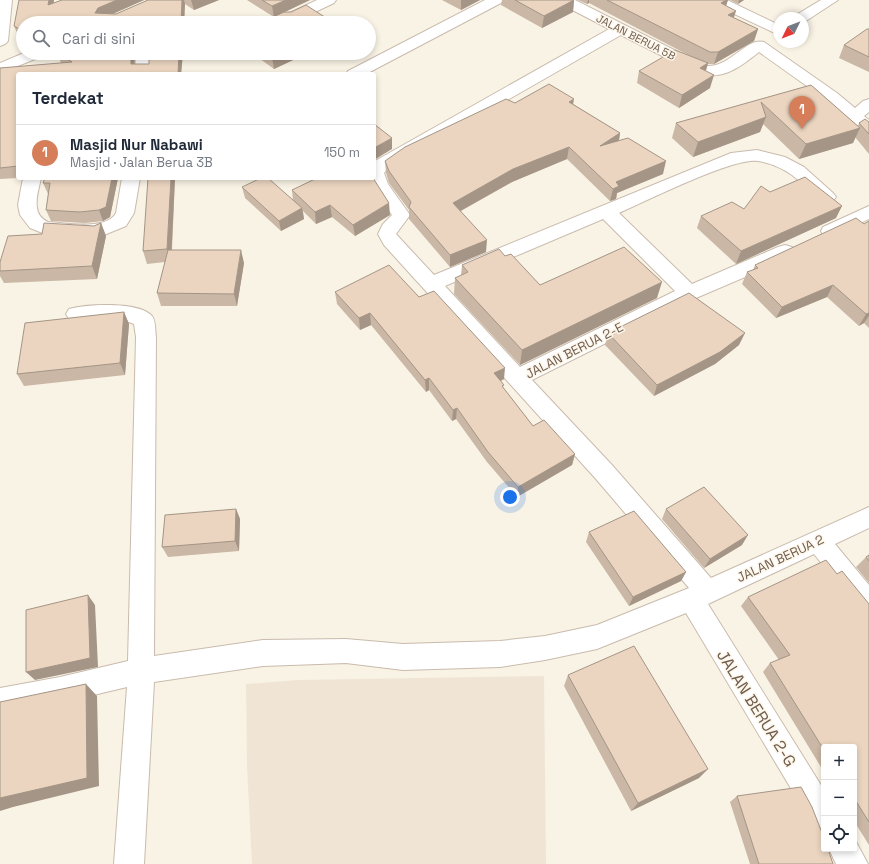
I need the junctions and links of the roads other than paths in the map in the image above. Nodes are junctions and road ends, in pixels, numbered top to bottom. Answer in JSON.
{"nodes":[{"id":1,"x":329,"y":0,"type":"edge"},
{"id":2,"x":496,"y":0,"type":"edge"},
{"id":3,"x":564,"y":0,"type":"edge"},
{"id":4,"x":716,"y":0,"type":"edge"},
{"id":5,"x":831,"y":0,"type":"edge"},
{"id":6,"x":3,"y":1,"type":"edge"},
{"id":7,"x":809,"y":13,"type":"edge"},
{"id":8,"x":295,"y":16,"type":"edge"},
{"id":9,"x":773,"y":28,"type":"edge"},
{"id":10,"x":620,"y":29,"type":"junction"},
{"id":11,"x":773,"y":35,"type":"edge"},
{"id":12,"x":0,"y":41,"type":"edge"},
{"id":13,"x":759,"y":45,"type":"junction"},
{"id":14,"x":29,"y":60,"type":"edge"},
{"id":15,"x":144,"y":60,"type":"edge"},
{"id":16,"x":0,"y":68,"type":"edge"},
{"id":17,"x":143,"y":72,"type":"edge"},
{"id":18,"x":358,"y":72,"type":"edge"},
{"id":19,"x":869,"y":104,"type":"edge"},
{"id":20,"x":855,"y":116,"type":"junction"},
{"id":21,"x":869,"y":128,"type":"edge"},
{"id":22,"x":376,"y":172,"type":"edge"},
{"id":23,"x":32,"y":180,"type":"edge"},
{"id":24,"x":131,"y":180,"type":"edge"},
{"id":25,"x":376,"y":180,"type":"edge"},
{"id":26,"x":606,"y":211,"type":"junction"},
{"id":27,"x":861,"y":216,"type":"edge"},
{"id":28,"x":431,"y":284,"type":"junction"},
{"id":29,"x":689,"y":293,"type":"junction"},
{"id":30,"x":76,"y":314,"type":"dead end"},
{"id":31,"x":517,"y":378,"type":"junction"},
{"id":32,"x":869,"y":516,"type":"edge"},
{"id":33,"x":817,"y":540,"type":"junction"},
{"id":34,"x":699,"y":596,"type":"junction"},
{"id":35,"x":869,"y":604,"type":"edge"},
{"id":36,"x":141,"y":671,"type":"junction"},
{"id":37,"x":0,"y":702,"type":"edge"},
{"id":38,"x":823,"y":816,"type":"edge"},
{"id":39,"x":846,"y":852,"type":"edge"},
{"id":40,"x":129,"y":864,"type":"edge"},
{"id":41,"x":853,"y":864,"type":"edge"}],
"edges":[{"from":1,"to":8,"type":"street"},
{"from":2,"to":18,"type":"street"},
{"from":3,"to":10,"type":"street","name":"JALAN BERUA 5B"},
{"from":4,"to":9,"type":"street"},
{"from":5,"to":7,"type":"street"},
{"from":6,"to":12,"type":"street"},
{"from":10,"to":13,"type":"street","name":"JALAN BERUA 5B"},
{"from":10,"to":22,"type":"street"},
{"from":11,"to":13,"type":"street"},
{"from":13,"to":20,"type":"street"},
{"from":14,"to":16,"type":"street"},
{"from":15,"to":17,"type":"street"},
{"from":19,"to":20,"type":"street"},
{"from":20,"to":21,"type":"street"},
{"from":23,"to":24,"type":"street"},
{"from":25,"to":28,"type":"street"},
{"from":26,"to":27,"type":"street"},
{"from":26,"to":28,"type":"street"},
{"from":26,"to":29,"type":"street"},
{"from":27,"to":29,"type":"street","name":"JALAN BERUA 2-E"},
{"from":28,"to":31,"type":"street"},
{"from":29,"to":31,"type":"street","name":"JALAN BERUA 2-E"},
{"from":30,"to":36,"type":"street"},
{"from":31,"to":34,"type":"street","name":"JALAN BERUA 2-E"},
{"from":32,"to":33,"type":"street","name":"JALAN BERUA 2"},
{"from":33,"to":34,"type":"street","name":"JALAN BERUA 2"},
{"from":33,"to":35,"type":"street"},
{"from":34,"to":36,"type":"street","name":"JALAN BERUA 2"},
{"from":34,"to":38,"type":"street","name":"JALAN BERUA 2-G"},
{"from":36,"to":37,"type":"street","name":"JALAN BERUA 2"},
{"from":36,"to":40,"type":"street"},
{"from":39,"to":41,"type":"street"}]}
